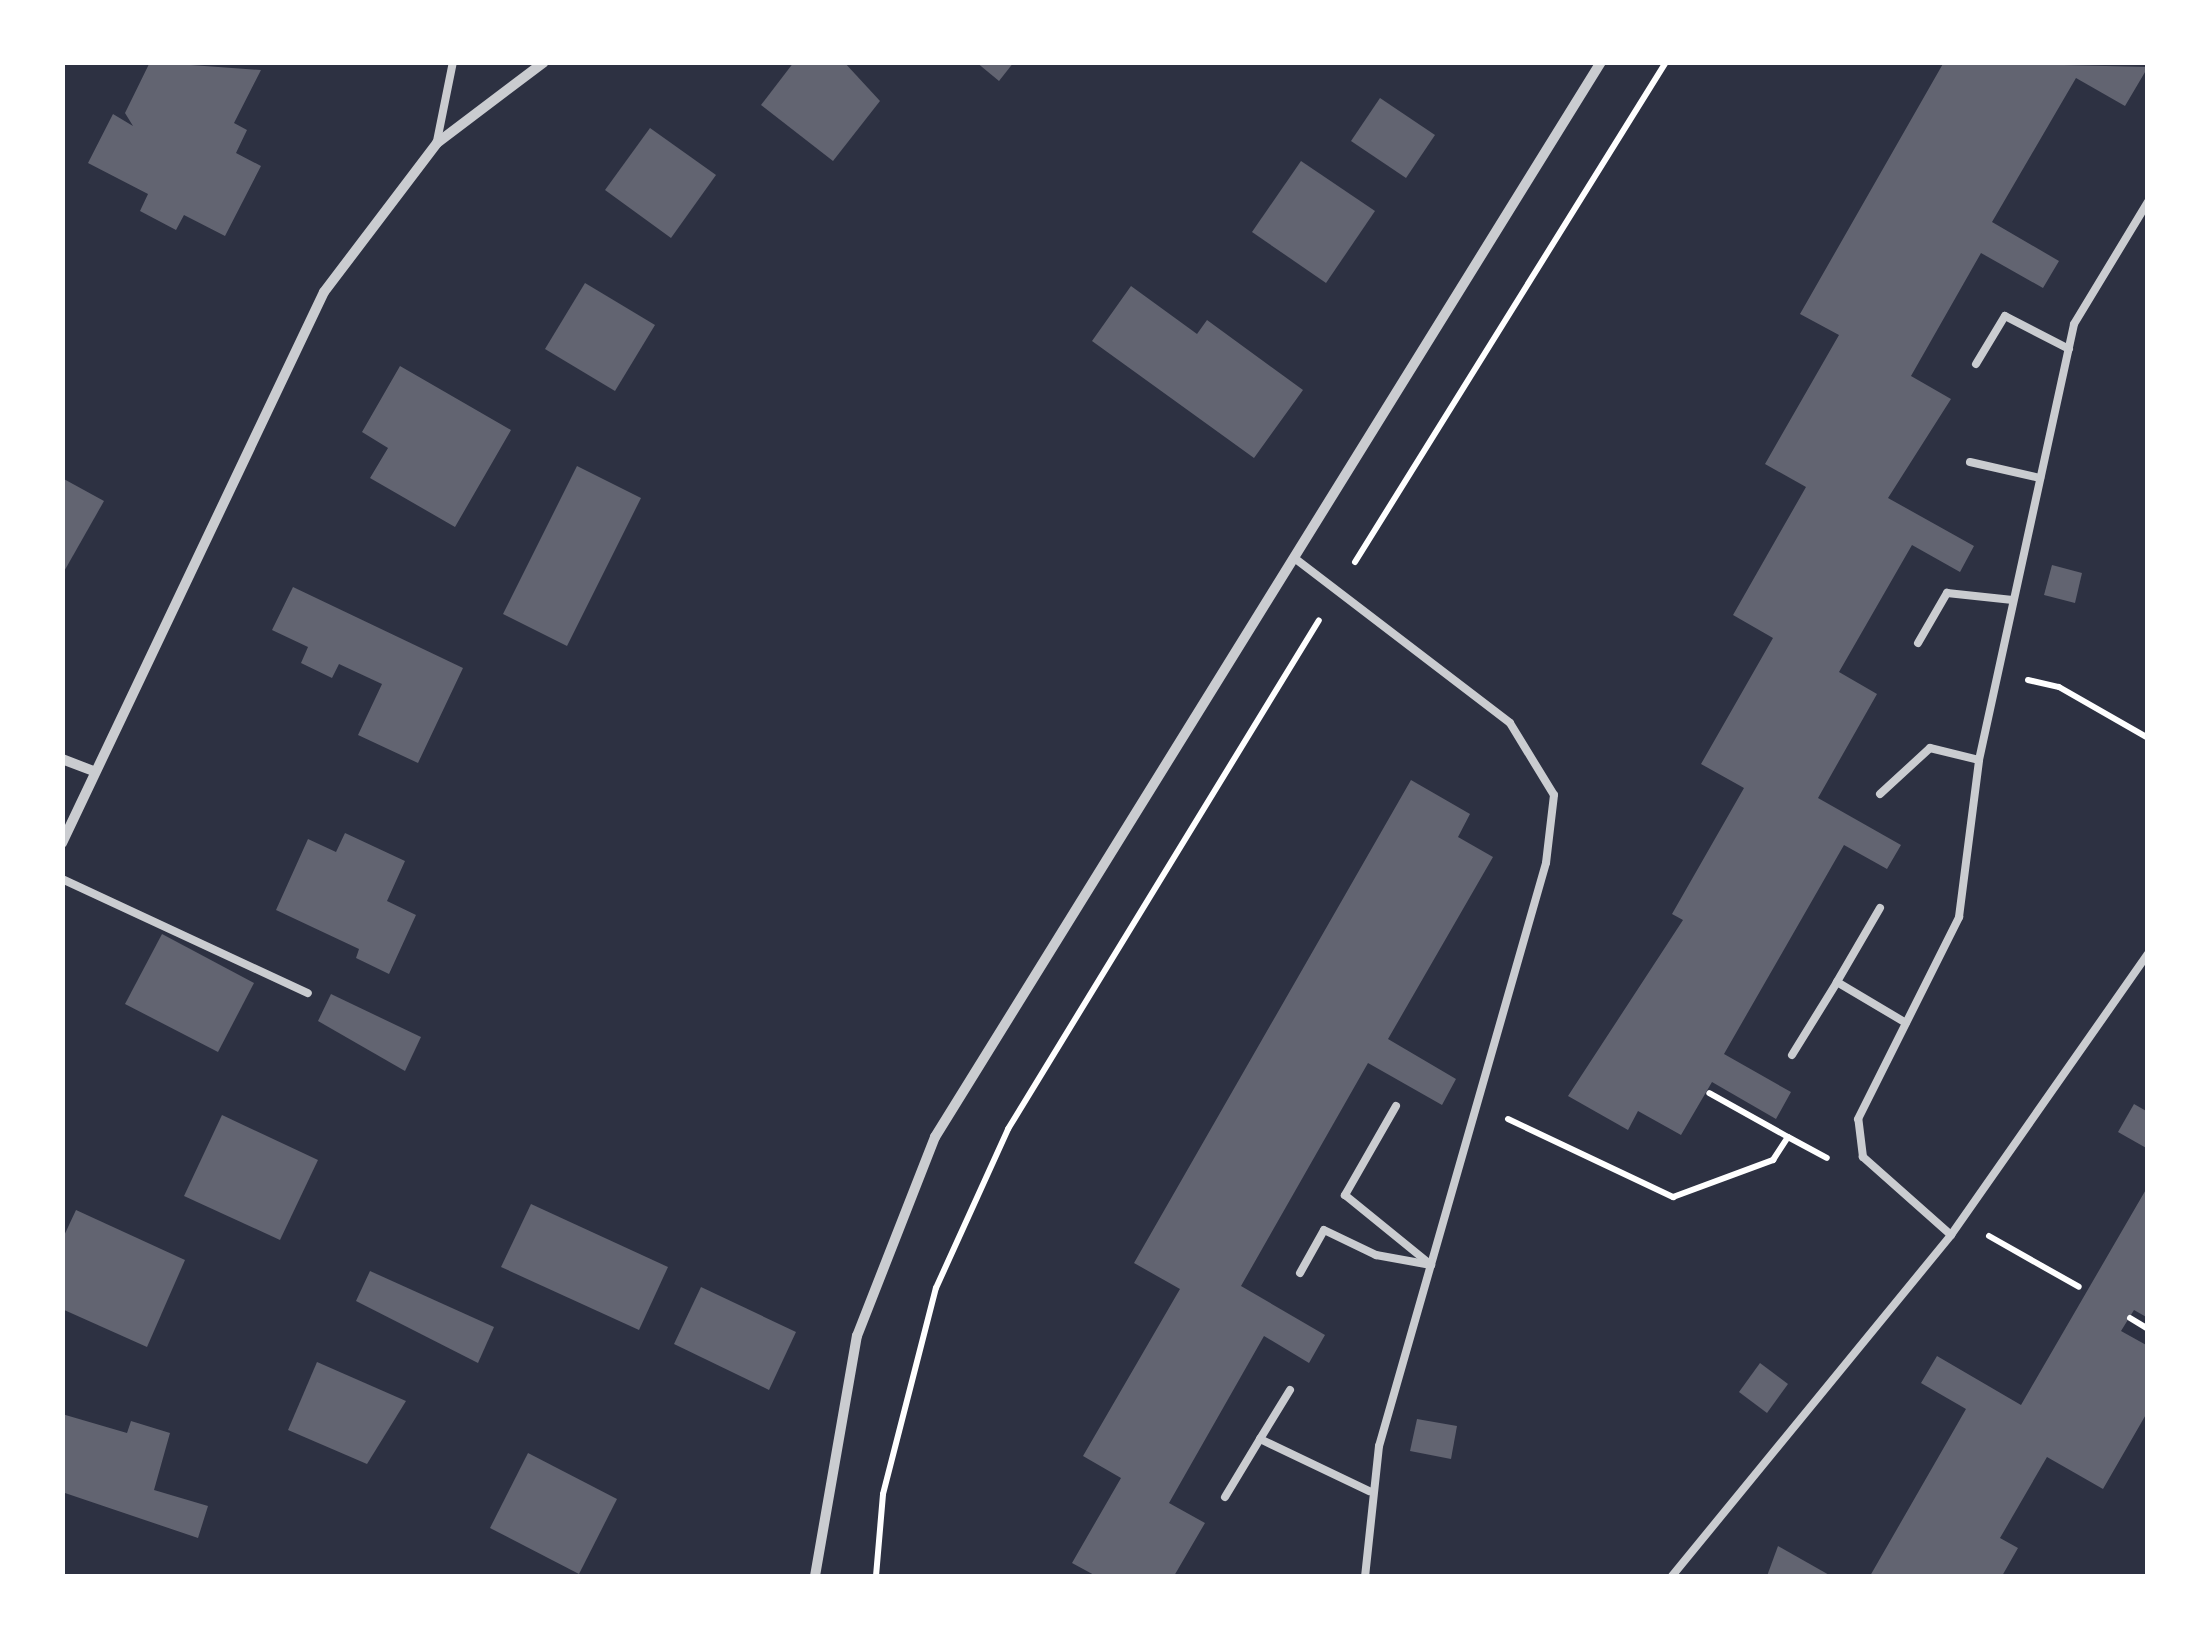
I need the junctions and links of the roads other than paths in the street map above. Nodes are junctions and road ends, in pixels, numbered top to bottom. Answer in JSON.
{"nodes":[{"id":1,"x":453,"y":62,"type":"edge"},
{"id":2,"x":544,"y":62,"type":"edge"},
{"id":3,"x":1601,"y":62,"type":"edge"},
{"id":4,"x":437,"y":143,"type":"junction"},
{"id":5,"x":2148,"y":202,"type":"edge"},
{"id":6,"x":2069,"y":349,"type":"junction"},
{"id":7,"x":1976,"y":364,"type":"dead end"},
{"id":8,"x":1970,"y":462,"type":"dead end"},
{"id":9,"x":2040,"y":478,"type":"junction"},
{"id":10,"x":1297,"y":560,"type":"junction"},
{"id":11,"x":2014,"y":600,"type":"junction"},
{"id":12,"x":1918,"y":644,"type":"dead end"},
{"id":13,"x":62,"y":759,"type":"edge"},
{"id":14,"x":1979,"y":760,"type":"junction"},
{"id":15,"x":94,"y":771,"type":"junction"},
{"id":16,"x":1880,"y":794,"type":"dead end"},
{"id":17,"x":62,"y":843,"type":"edge"},
{"id":18,"x":62,"y":879,"type":"edge"},
{"id":19,"x":1880,"y":908,"type":"dead end"},
{"id":20,"x":2148,"y":954,"type":"edge"},
{"id":21,"x":1836,"y":982,"type":"junction"},
{"id":22,"x":308,"y":993,"type":"dead end"},
{"id":23,"x":1906,"y":1023,"type":"junction"},
{"id":24,"x":1792,"y":1055,"type":"dead end"},
{"id":25,"x":1396,"y":1106,"type":"dead end"},
{"id":26,"x":1952,"y":1235,"type":"junction"},
{"id":27,"x":1432,"y":1265,"type":"junction"},
{"id":28,"x":1300,"y":1274,"type":"dead end"},
{"id":29,"x":1290,"y":1390,"type":"dead end"},
{"id":30,"x":1260,"y":1439,"type":"junction"},
{"id":31,"x":1369,"y":1490,"type":"junction"},
{"id":32,"x":1225,"y":1497,"type":"dead end"},
{"id":33,"x":816,"y":1576,"type":"edge"},
{"id":34,"x":1366,"y":1576,"type":"edge"},
{"id":35,"x":1672,"y":1576,"type":"edge"}],
"edges":[{"from":1,"to":4,"type":"lane"},
{"from":2,"to":4,"type":"street"},
{"from":3,"to":10,"type":"street"},
{"from":4,"to":15,"type":"street"},
{"from":5,"to":6,"type":"lane"},
{"from":6,"to":7,"type":"lane"},
{"from":6,"to":9,"type":"lane"},
{"from":8,"to":9,"type":"lane"},
{"from":9,"to":11,"type":"lane"},
{"from":10,"to":27,"type":"lane"},
{"from":10,"to":33,"type":"street"},
{"from":11,"to":12,"type":"lane"},
{"from":11,"to":14,"type":"lane"},
{"from":13,"to":15,"type":"street"},
{"from":14,"to":16,"type":"lane"},
{"from":14,"to":23,"type":"lane"},
{"from":15,"to":17,"type":"street"},
{"from":18,"to":22,"type":"lane"},
{"from":19,"to":21,"type":"lane"},
{"from":20,"to":26,"type":"lane"},
{"from":21,"to":23,"type":"lane"},
{"from":21,"to":24,"type":"lane"},
{"from":23,"to":26,"type":"lane"},
{"from":25,"to":27,"type":"lane"},
{"from":26,"to":35,"type":"lane"},
{"from":27,"to":28,"type":"lane"},
{"from":27,"to":31,"type":"lane"},
{"from":29,"to":30,"type":"lane"},
{"from":30,"to":31,"type":"lane"},
{"from":30,"to":32,"type":"lane"},
{"from":31,"to":34,"type":"lane"}]}
